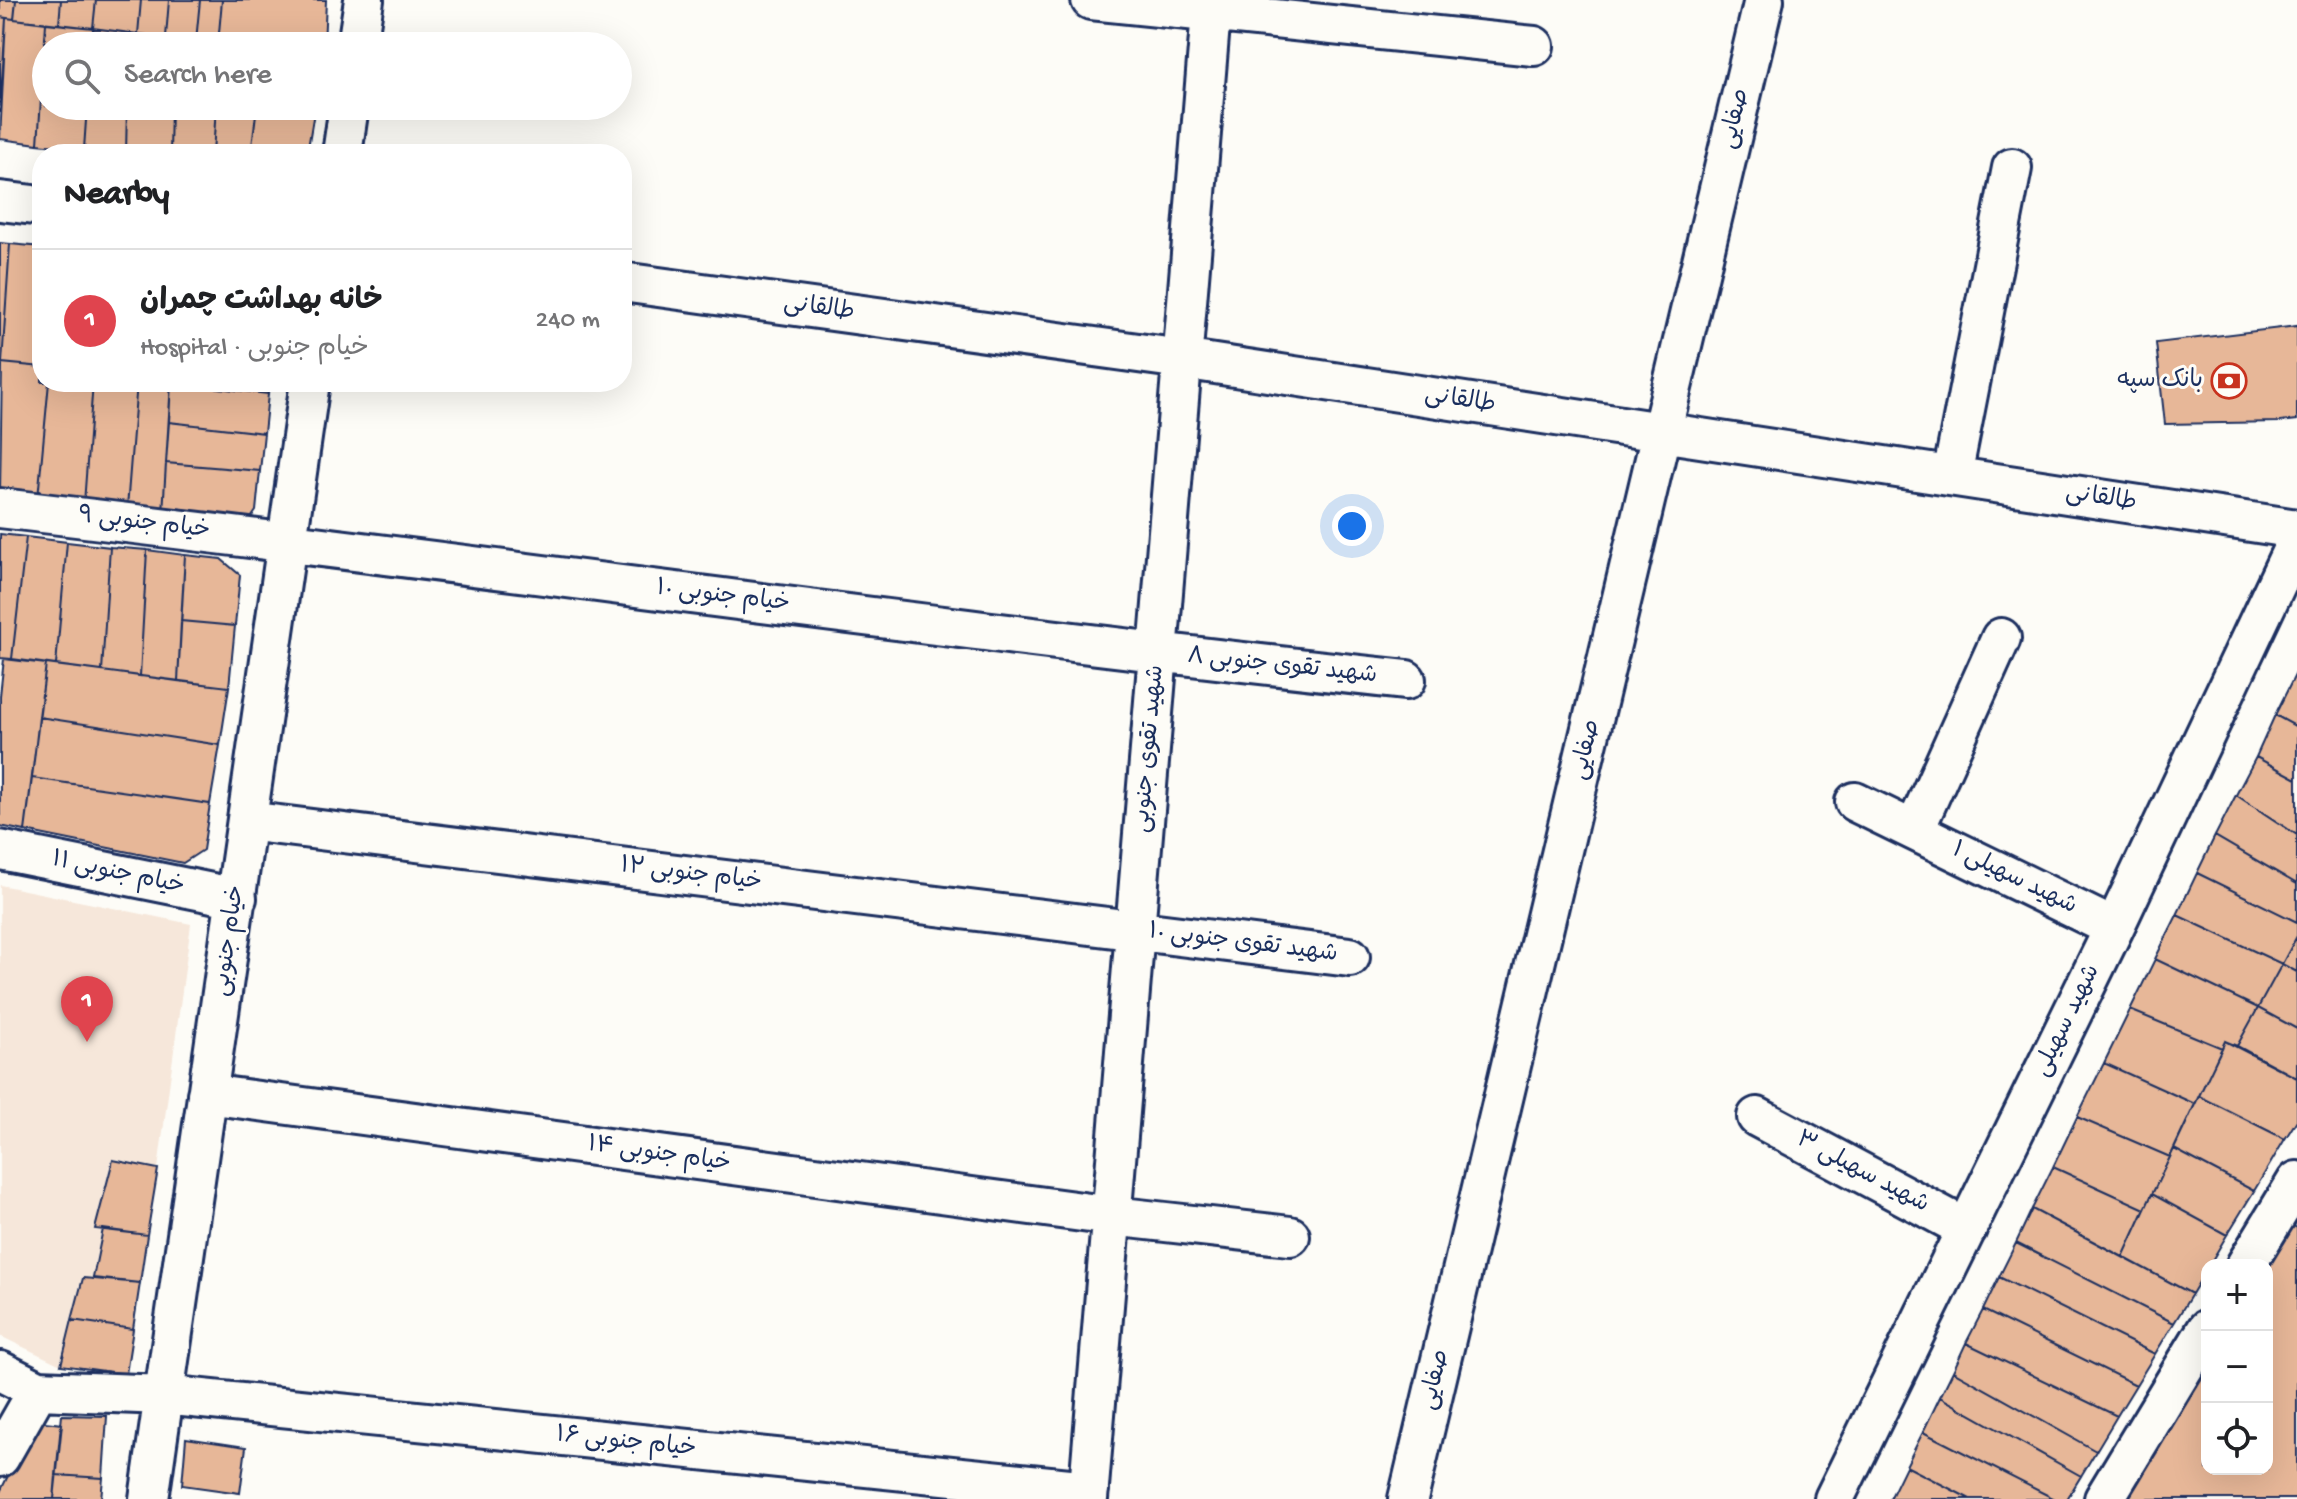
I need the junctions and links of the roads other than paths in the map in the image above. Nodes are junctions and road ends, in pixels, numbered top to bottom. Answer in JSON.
{"nodes":[{"id":1,"x":364,"y":0,"type":"edge"},
{"id":2,"x":1091,"y":0,"type":"edge"},
{"id":3,"x":1764,"y":0,"type":"edge"},
{"id":4,"x":1212,"y":6,"type":"edge"},
{"id":5,"x":359,"y":32,"type":"edge"},
{"id":6,"x":1534,"y":46,"type":"dead end"},
{"id":7,"x":347,"y":120,"type":"edge"},
{"id":8,"x":343,"y":144,"type":"edge"},
{"id":9,"x":2012,"y":168,"type":"dead end"},
{"id":10,"x":0,"y":201,"type":"edge"},
{"id":11,"x":32,"y":205,"type":"edge"},
{"id":12,"x":632,"y":283,"type":"edge"},
{"id":13,"x":1182,"y":359,"type":"junction"},
{"id":14,"x":309,"y":392,"type":"edge"},
{"id":15,"x":1663,"y":432,"type":"junction"},
{"id":16,"x":1952,"y":476,"type":"junction"},
{"id":17,"x":0,"y":508,"type":"edge"},
{"id":18,"x":2297,"y":529,"type":"edge"},
{"id":19,"x":2297,"y":540,"type":"edge"},
{"id":20,"x":287,"y":541,"type":"junction"},
{"id":21,"x":2001,"y":638,"type":"dead end"},
{"id":22,"x":1158,"y":654,"type":"junction"},
{"id":23,"x":1406,"y":680,"type":"dead end"},
{"id":24,"x":1855,"y":802,"type":"dead end"},
{"id":25,"x":247,"y":821,"type":"junction"},
{"id":26,"x":1915,"y":829,"type":"junction"},
{"id":27,"x":0,"y":850,"type":"edge"},
{"id":28,"x":237,"y":898,"type":"junction"},
{"id":29,"x":2114,"y":928,"type":"junction"},
{"id":30,"x":1135,"y":930,"type":"junction"},
{"id":31,"x":1350,"y":957,"type":"dead end"},
{"id":32,"x":207,"y":1094,"type":"junction"},
{"id":33,"x":1757,"y":1117,"type":"dead end"},
{"id":34,"x":2297,"y":1181,"type":"edge"},
{"id":35,"x":1112,"y":1216,"type":"junction"},
{"id":36,"x":1967,"y":1229,"type":"junction"},
{"id":37,"x":1290,"y":1236,"type":"dead end"},
{"id":38,"x":2250,"y":1259,"type":"edge"},
{"id":39,"x":2206,"y":1331,"type":"edge"},
{"id":40,"x":0,"y":1371,"type":"edge"},
{"id":41,"x":38,"y":1390,"type":"junction"},
{"id":42,"x":164,"y":1395,"type":"junction"},
{"id":43,"x":0,"y":1457,"type":"edge"},
{"id":44,"x":1089,"y":1495,"type":"edge"},
{"id":45,"x":149,"y":1499,"type":"edge"},
{"id":46,"x":1408,"y":1499,"type":"edge"},
{"id":47,"x":1834,"y":1499,"type":"edge"},
{"id":48,"x":2104,"y":1499,"type":"edge"}],
"edges":[{"from":1,"to":5,"type":"street"},
{"from":2,"to":4,"type":"street"},
{"from":3,"to":15,"type":"street","name":"صفایی"},
{"from":4,"to":6,"type":"street"},
{"from":4,"to":13,"type":"street","name":"شهید تقوی جنوبی"},
{"from":7,"to":8,"type":"street"},
{"from":9,"to":16,"type":"street"},
{"from":10,"to":11,"type":"street"},
{"from":12,"to":13,"type":"street","name":"طالقانی"},
{"from":13,"to":15,"type":"street","name":"طالقانی"},
{"from":13,"to":22,"type":"street","name":"شهید تقوی جنوبی"},
{"from":14,"to":20,"type":"street","name":"خیام جنوبی"},
{"from":15,"to":16,"type":"street","name":"طالقانی"},
{"from":15,"to":46,"type":"street","name":"صفایی"},
{"from":16,"to":18,"type":"street","name":"طالقانی"},
{"from":17,"to":20,"type":"street","name":"خیام جنوبی ۹"},
{"from":19,"to":29,"type":"street","name":"شهید سهیلی"},
{"from":20,"to":22,"type":"street","name":"خیام جنوبی ۱۰"},
{"from":20,"to":25,"type":"street","name":"خیام جنوبی"},
{"from":21,"to":26,"type":"street"},
{"from":22,"to":23,"type":"street","name":"شهید تقوی جنوبی ۸"},
{"from":22,"to":30,"type":"street","name":"شهید تقوی جنوبی"},
{"from":24,"to":26,"type":"street","name":"شهید سهیلی ۱"},
{"from":25,"to":28,"type":"street","name":"خیام جنوبی"},
{"from":25,"to":30,"type":"street","name":"خیام جنوبی ۱۲"},
{"from":26,"to":29,"type":"street","name":"شهید سهیلی ۱"},
{"from":27,"to":28,"type":"street","name":"خیام جنوبی ۱۱"},
{"from":28,"to":32,"type":"street","name":"خیام جنوبی"},
{"from":29,"to":36,"type":"street","name":"شهید سهیلی"},
{"from":30,"to":31,"type":"street","name":"شهید تقوی جنوبی ۱۰"},
{"from":30,"to":35,"type":"street","name":"شهید تقوی جنوبی"},
{"from":32,"to":35,"type":"street","name":"خیام جنوبی ۱۴"},
{"from":32,"to":42,"type":"street","name":"خیام جنوبی"},
{"from":33,"to":36,"type":"street","name":"شهید سهیلی ۳"},
{"from":34,"to":38,"type":"street"},
{"from":35,"to":37,"type":"street","name":"خیام جنوبی ۱۴"},
{"from":35,"to":44,"type":"street","name":"شهید تقوی جنوبی"},
{"from":36,"to":47,"type":"street","name":"شهید سهیلی"},
{"from":39,"to":48,"type":"street"},
{"from":40,"to":41,"type":"street"},
{"from":41,"to":42,"type":"street","name":"خیام جنوبی ۱۶"},
{"from":41,"to":43,"type":"street"},
{"from":42,"to":44,"type":"street","name":"خیام جنوبی ۱۶"},
{"from":42,"to":45,"type":"street","name":"خیام جنوبی"}]}
